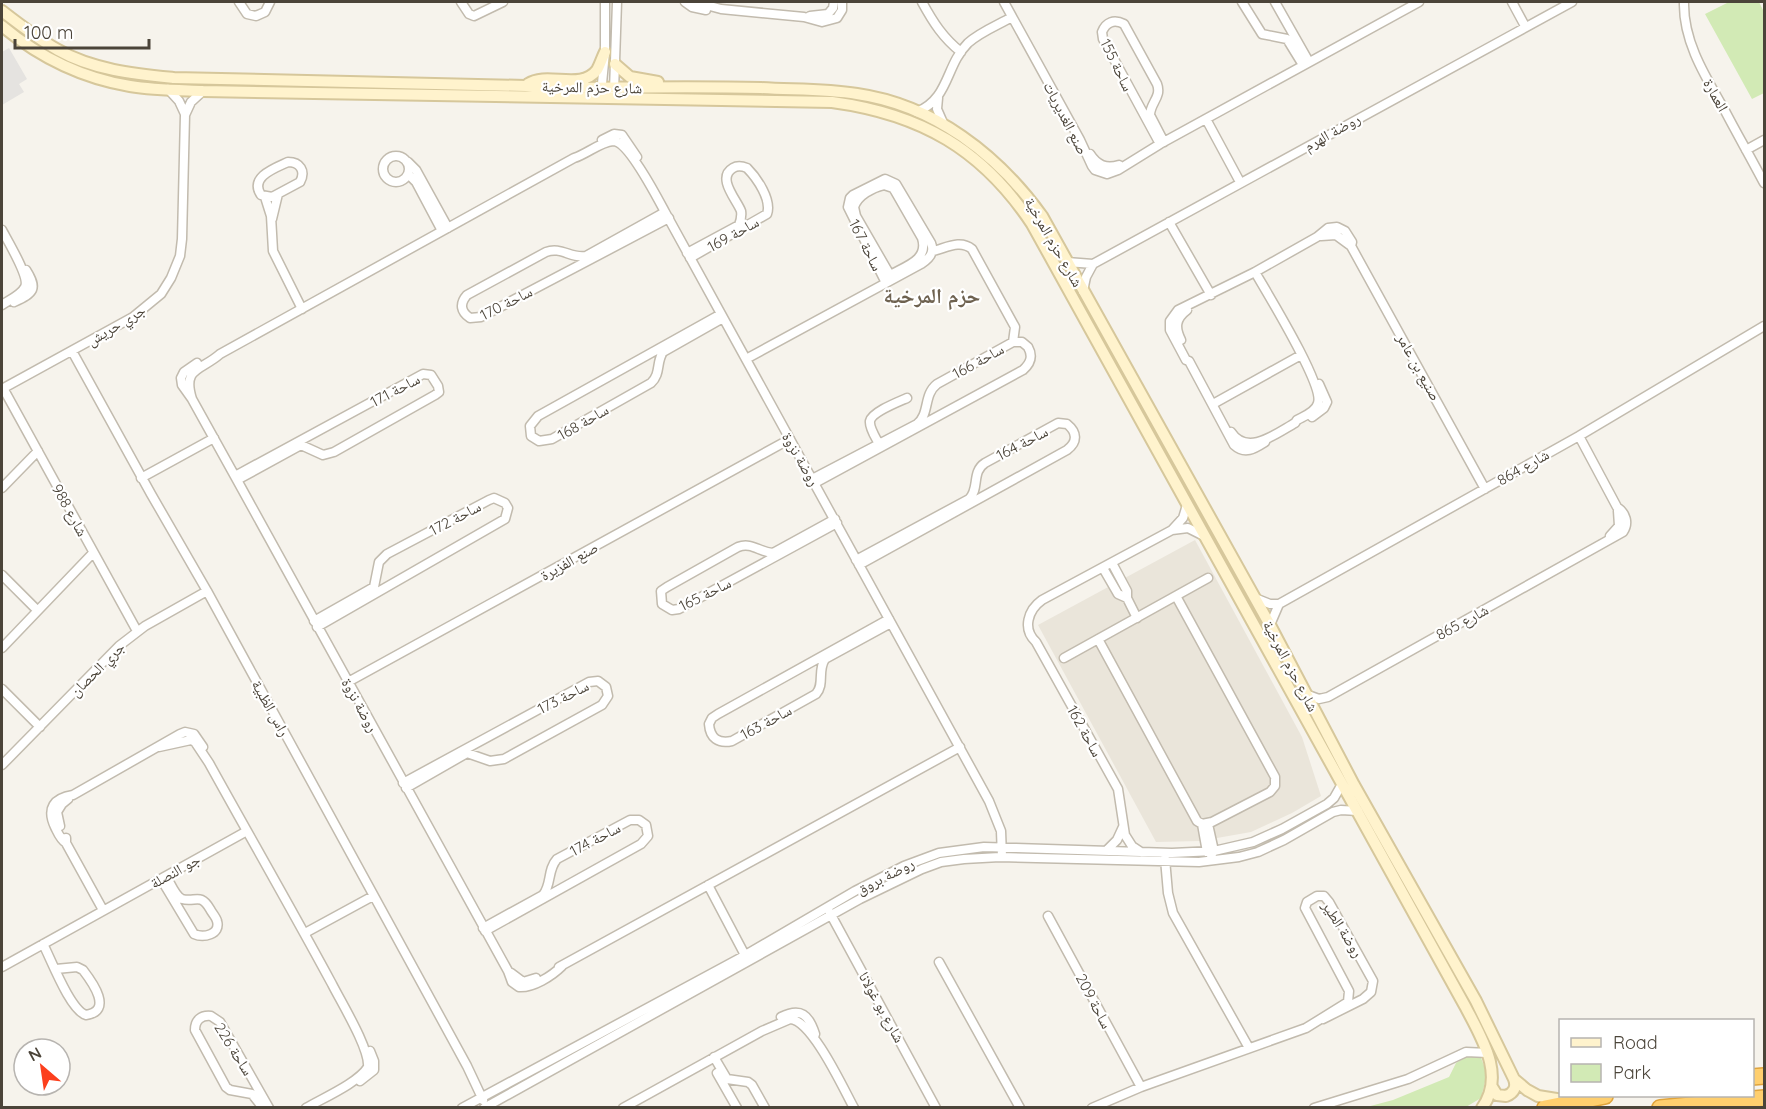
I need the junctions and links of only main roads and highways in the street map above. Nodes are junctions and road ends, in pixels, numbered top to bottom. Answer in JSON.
{"nodes":[{"id":1,"x":1595,"y":1097,"type":"edge"},
{"id":2,"x":1764,"y":1098,"type":"edge"},
{"id":3,"x":1545,"y":1107,"type":"edge"},
{"id":4,"x":1660,"y":1107,"type":"edge"}],
"edges":[{"from":1,"to":3,"type":"highway"},
{"from":2,"to":4,"type":"highway"}]}
